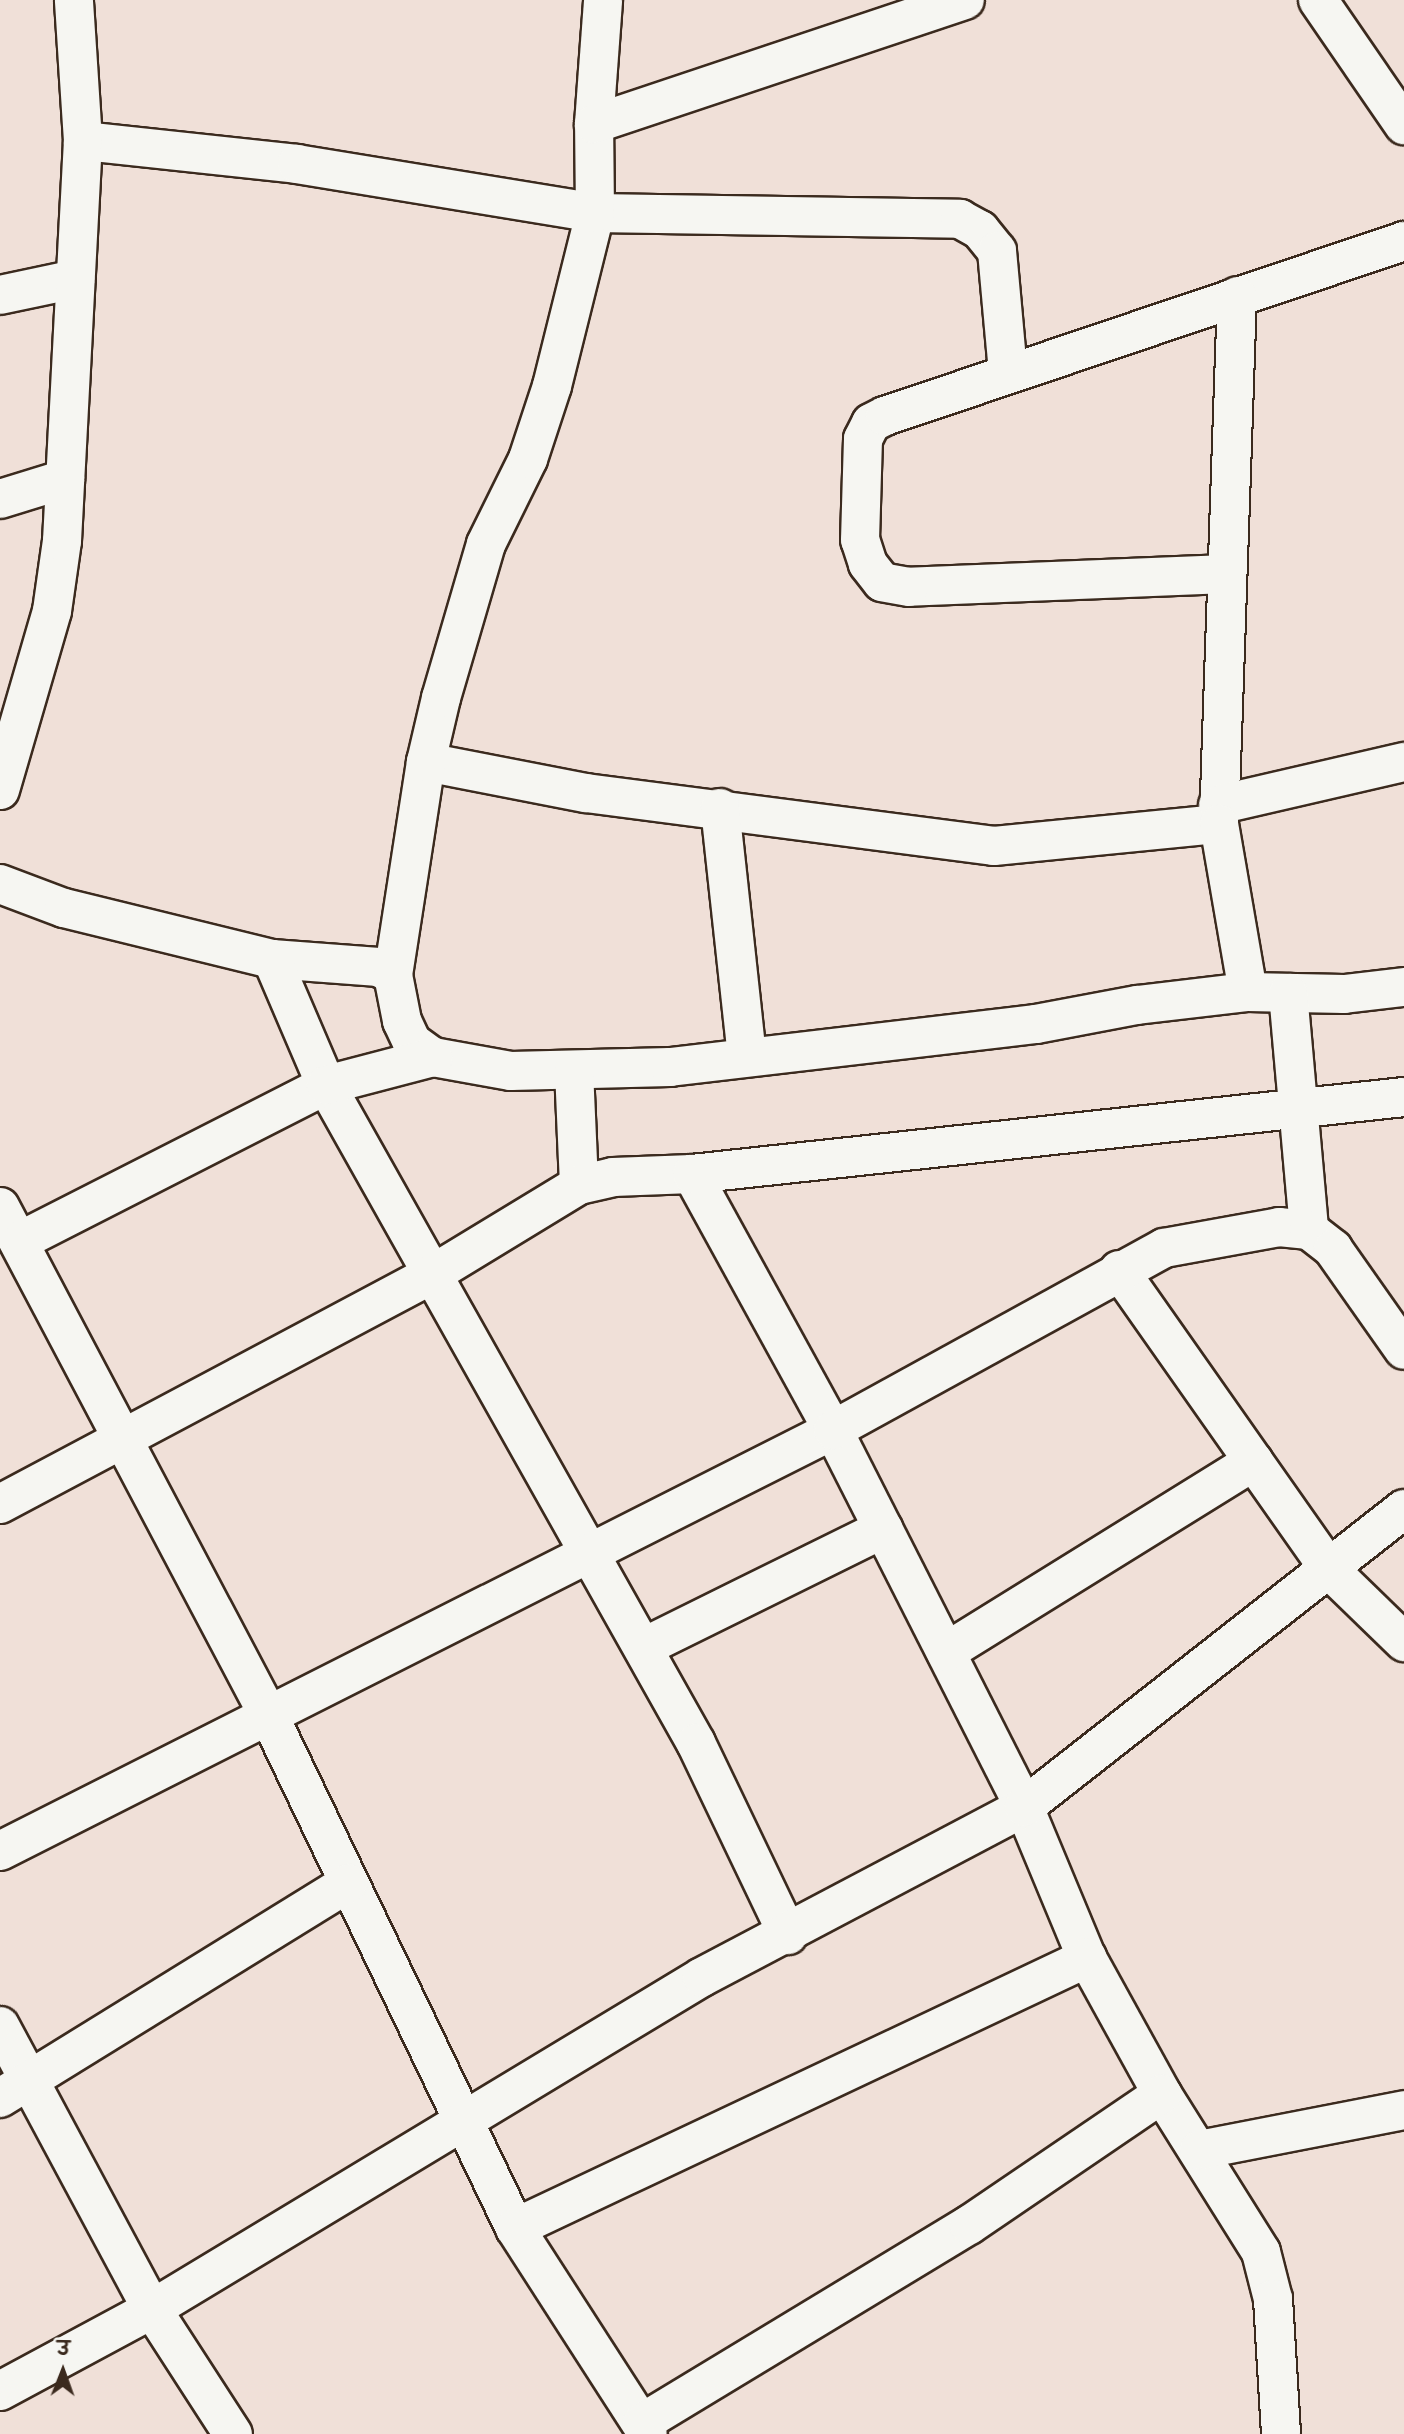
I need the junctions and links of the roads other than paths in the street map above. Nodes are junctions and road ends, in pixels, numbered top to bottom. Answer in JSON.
{"nodes":[{"id":1,"x":74,"y":0,"type":"edge"},
{"id":2,"x":603,"y":0,"type":"edge"},
{"id":3,"x":1318,"y":0,"type":"edge"},
{"id":4,"x":958,"y":1,"type":"edge"},
{"id":5,"x":594,"y":124,"type":"junction"},
{"id":6,"x":1404,"y":125,"type":"edge"},
{"id":7,"x":83,"y":141,"type":"junction"},
{"id":8,"x":595,"y":213,"type":"junction"},
{"id":9,"x":1404,"y":241,"type":"edge"},
{"id":10,"x":75,"y":279,"type":"junction"},
{"id":11,"x":0,"y":295,"type":"edge"},
{"id":12,"x":1237,"y":296,"type":"junction"},
{"id":13,"x":1008,"y":373,"type":"junction"},
{"id":14,"x":65,"y":479,"type":"junction"},
{"id":15,"x":0,"y":499,"type":"edge"},
{"id":16,"x":1227,"y":574,"type":"junction"},
{"id":17,"x":426,"y":762,"type":"junction"},
{"id":18,"x":1404,"y":762,"type":"edge"},
{"id":19,"x":0,"y":790,"type":"edge"},
{"id":20,"x":720,"y":808,"type":"junction"},
{"id":21,"x":1219,"y":814,"type":"junction"},
{"id":22,"x":0,"y":884,"type":"edge"},
{"id":23,"x":272,"y":959,"type":"junction"},
{"id":24,"x":393,"y":975,"type":"junction"},
{"id":25,"x":1404,"y":987,"type":"edge"},
{"id":26,"x":1248,"y":992,"type":"junction"},
{"id":27,"x":1288,"y":993,"type":"junction"},
{"id":28,"x":747,"y":1056,"type":"junction"},
{"id":29,"x":433,"y":1057,"type":"junction"},
{"id":30,"x":574,"y":1070,"type":"junction"},
{"id":31,"x":326,"y":1086,"type":"junction"},
{"id":32,"x":1404,"y":1097,"type":"edge"},
{"id":33,"x":1300,"y":1107,"type":"junction"},
{"id":34,"x":692,"y":1174,"type":"junction"},
{"id":35,"x":579,"y":1185,"type":"junction"},
{"id":36,"x":0,"y":1206,"type":"edge"},
{"id":37,"x":1309,"y":1230,"type":"junction"},
{"id":38,"x":22,"y":1240,"type":"junction"},
{"id":39,"x":1119,"y":1270,"type":"junction"},
{"id":40,"x":431,"y":1275,"type":"junction"},
{"id":41,"x":1404,"y":1350,"type":"edge"},
{"id":42,"x":833,"y":1430,"type":"junction"},
{"id":43,"x":123,"y":1436,"type":"junction"},
{"id":44,"x":1254,"y":1461,"type":"junction"},
{"id":45,"x":0,"y":1504,"type":"edge"},
{"id":46,"x":1404,"y":1509,"type":"edge"},
{"id":47,"x":883,"y":1529,"type":"junction"},
{"id":48,"x":592,"y":1553,"type":"junction"},
{"id":49,"x":1329,"y":1569,"type":"junction"},
{"id":50,"x":1404,"y":1642,"type":"edge"},
{"id":51,"x":644,"y":1647,"type":"junction"},
{"id":52,"x":946,"y":1652,"type":"junction"},
{"id":53,"x":270,"y":1718,"type":"junction"},
{"id":54,"x":1024,"y":1807,"type":"junction"},
{"id":55,"x":0,"y":1851,"type":"edge"},
{"id":56,"x":348,"y":1883,"type":"junction"},
{"id":57,"x":788,"y":1935,"type":"junction"},
{"id":58,"x":1087,"y":1958,"type":"junction"},
{"id":59,"x":0,"y":2026,"type":"edge"},
{"id":60,"x":13,"y":2088,"type":"edge"},
{"id":61,"x":1162,"y":2094,"type":"junction"},
{"id":62,"x":1404,"y":2110,"type":"edge"},
{"id":63,"x":461,"y":2123,"type":"junction"},
{"id":64,"x":1199,"y":2150,"type":"junction"},
{"id":65,"x":515,"y":2228,"type":"junction"},
{"id":66,"x":152,"y":2309,"type":"junction"},
{"id":67,"x":0,"y":2391,"type":"edge"},
{"id":68,"x":645,"y":2428,"type":"edge"},
{"id":69,"x":233,"y":2434,"type":"edge"},
{"id":70,"x":1281,"y":2434,"type":"edge"}],
"edges":[{"from":1,"to":7,"type":"street"},
{"from":2,"to":5,"type":"street"},
{"from":3,"to":6,"type":"street"},
{"from":4,"to":5,"type":"street"},
{"from":5,"to":8,"type":"street"},
{"from":7,"to":8,"type":"street"},
{"from":7,"to":10,"type":"street"},
{"from":8,"to":13,"type":"street"},
{"from":8,"to":17,"type":"street"},
{"from":9,"to":12,"type":"street"},
{"from":10,"to":11,"type":"street"},
{"from":10,"to":14,"type":"street"},
{"from":12,"to":13,"type":"street"},
{"from":12,"to":16,"type":"street"},
{"from":13,"to":16,"type":"street"},
{"from":14,"to":15,"type":"street"},
{"from":14,"to":19,"type":"street"},
{"from":16,"to":21,"type":"street"},
{"from":17,"to":20,"type":"street"},
{"from":17,"to":24,"type":"street"},
{"from":18,"to":21,"type":"street"},
{"from":20,"to":21,"type":"street"},
{"from":20,"to":28,"type":"street"},
{"from":21,"to":26,"type":"street"},
{"from":22,"to":23,"type":"street"},
{"from":23,"to":24,"type":"street"},
{"from":23,"to":31,"type":"street"},
{"from":24,"to":29,"type":"street"},
{"from":25,"to":27,"type":"street"},
{"from":26,"to":27,"type":"street"},
{"from":26,"to":28,"type":"street"},
{"from":27,"to":33,"type":"street"},
{"from":28,"to":30,"type":"street"},
{"from":29,"to":30,"type":"street"},
{"from":29,"to":31,"type":"street"},
{"from":30,"to":35,"type":"street"},
{"from":31,"to":38,"type":"street"},
{"from":31,"to":40,"type":"street"},
{"from":32,"to":33,"type":"street"},
{"from":33,"to":34,"type":"street"},
{"from":33,"to":37,"type":"street"},
{"from":34,"to":35,"type":"street"},
{"from":34,"to":42,"type":"street"},
{"from":35,"to":40,"type":"street"},
{"from":36,"to":38,"type":"street"},
{"from":37,"to":39,"type":"street"},
{"from":37,"to":41,"type":"street"},
{"from":38,"to":43,"type":"street"},
{"from":39,"to":42,"type":"street"},
{"from":39,"to":44,"type":"street"},
{"from":40,"to":43,"type":"street"},
{"from":40,"to":48,"type":"street"},
{"from":42,"to":47,"type":"street"},
{"from":42,"to":48,"type":"street"},
{"from":43,"to":45,"type":"street"},
{"from":43,"to":53,"type":"street"},
{"from":44,"to":49,"type":"street"},
{"from":44,"to":52,"type":"street"},
{"from":46,"to":49,"type":"street"},
{"from":47,"to":51,"type":"street"},
{"from":47,"to":52,"type":"street"},
{"from":48,"to":51,"type":"street"},
{"from":48,"to":53,"type":"street"},
{"from":49,"to":50,"type":"street"},
{"from":49,"to":54,"type":"street"},
{"from":51,"to":57,"type":"street"},
{"from":52,"to":54,"type":"street"},
{"from":53,"to":55,"type":"street"},
{"from":53,"to":56,"type":"street"},
{"from":54,"to":57,"type":"street"},
{"from":54,"to":58,"type":"street"},
{"from":56,"to":60,"type":"street"},
{"from":56,"to":63,"type":"street"},
{"from":57,"to":63,"type":"street"},
{"from":58,"to":61,"type":"street"},
{"from":58,"to":65,"type":"street"},
{"from":59,"to":60,"type":"street"},
{"from":60,"to":66,"type":"street"},
{"from":61,"to":64,"type":"street"},
{"from":61,"to":68,"type":"street"},
{"from":62,"to":64,"type":"street"},
{"from":63,"to":65,"type":"street"},
{"from":63,"to":66,"type":"street"},
{"from":64,"to":70,"type":"street"},
{"from":65,"to":68,"type":"street"},
{"from":66,"to":67,"type":"street"},
{"from":66,"to":69,"type":"street"}]}
